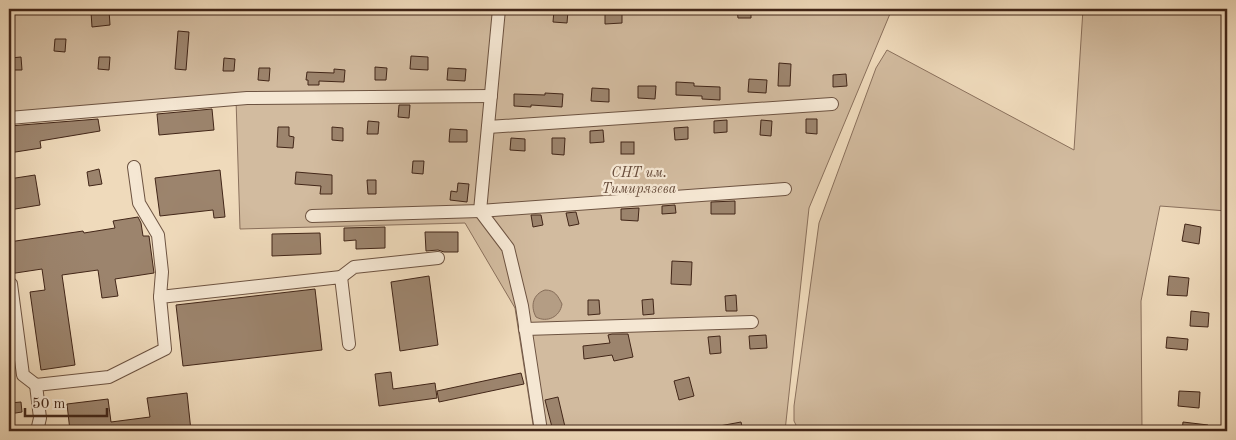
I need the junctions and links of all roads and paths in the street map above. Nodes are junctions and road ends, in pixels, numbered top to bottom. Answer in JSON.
{"nodes":[{"id":1,"x":499,"y":9,"type":"edge"},
{"id":2,"x":491,"y":96,"type":"junction"},
{"id":3,"x":832,"y":104,"type":"dead end"},
{"id":4,"x":9,"y":118,"type":"edge"},
{"id":5,"x":488,"y":127,"type":"junction"},
{"id":6,"x":134,"y":166,"type":"dead end"},
{"id":7,"x":785,"y":189,"type":"dead end"},
{"id":8,"x":480,"y":211,"type":"junction"},
{"id":9,"x":312,"y":216,"type":"dead end"},
{"id":10,"x":438,"y":258,"type":"dead end"},
{"id":11,"x":341,"y":277,"type":"junction"},
{"id":12,"x":11,"y":284,"type":"dead end"},
{"id":13,"x":160,"y":297,"type":"junction"},
{"id":14,"x":752,"y":322,"type":"dead end"},
{"id":15,"x":525,"y":329,"type":"junction"},
{"id":16,"x":348,"y":344,"type":"dead end"},
{"id":17,"x":36,"y":386,"type":"junction"},
{"id":18,"x":37,"y":431,"type":"edge"},
{"id":19,"x":541,"y":431,"type":"edge"}],
"edges":[{"from":1,"to":2,"type":"street"},
{"from":2,"to":4,"type":"street"},
{"from":2,"to":5,"type":"street"},
{"from":3,"to":5,"type":"street"},
{"from":5,"to":8,"type":"street"},
{"from":6,"to":13,"type":"street"},
{"from":7,"to":8,"type":"street"},
{"from":8,"to":9,"type":"street"},
{"from":8,"to":15,"type":"street"},
{"from":10,"to":11,"type":"street"},
{"from":11,"to":13,"type":"street"},
{"from":11,"to":16,"type":"street"},
{"from":12,"to":17,"type":"street"},
{"from":13,"to":17,"type":"street"},
{"from":14,"to":15,"type":"street"},
{"from":15,"to":19,"type":"street"},
{"from":17,"to":18,"type":"street"}]}
